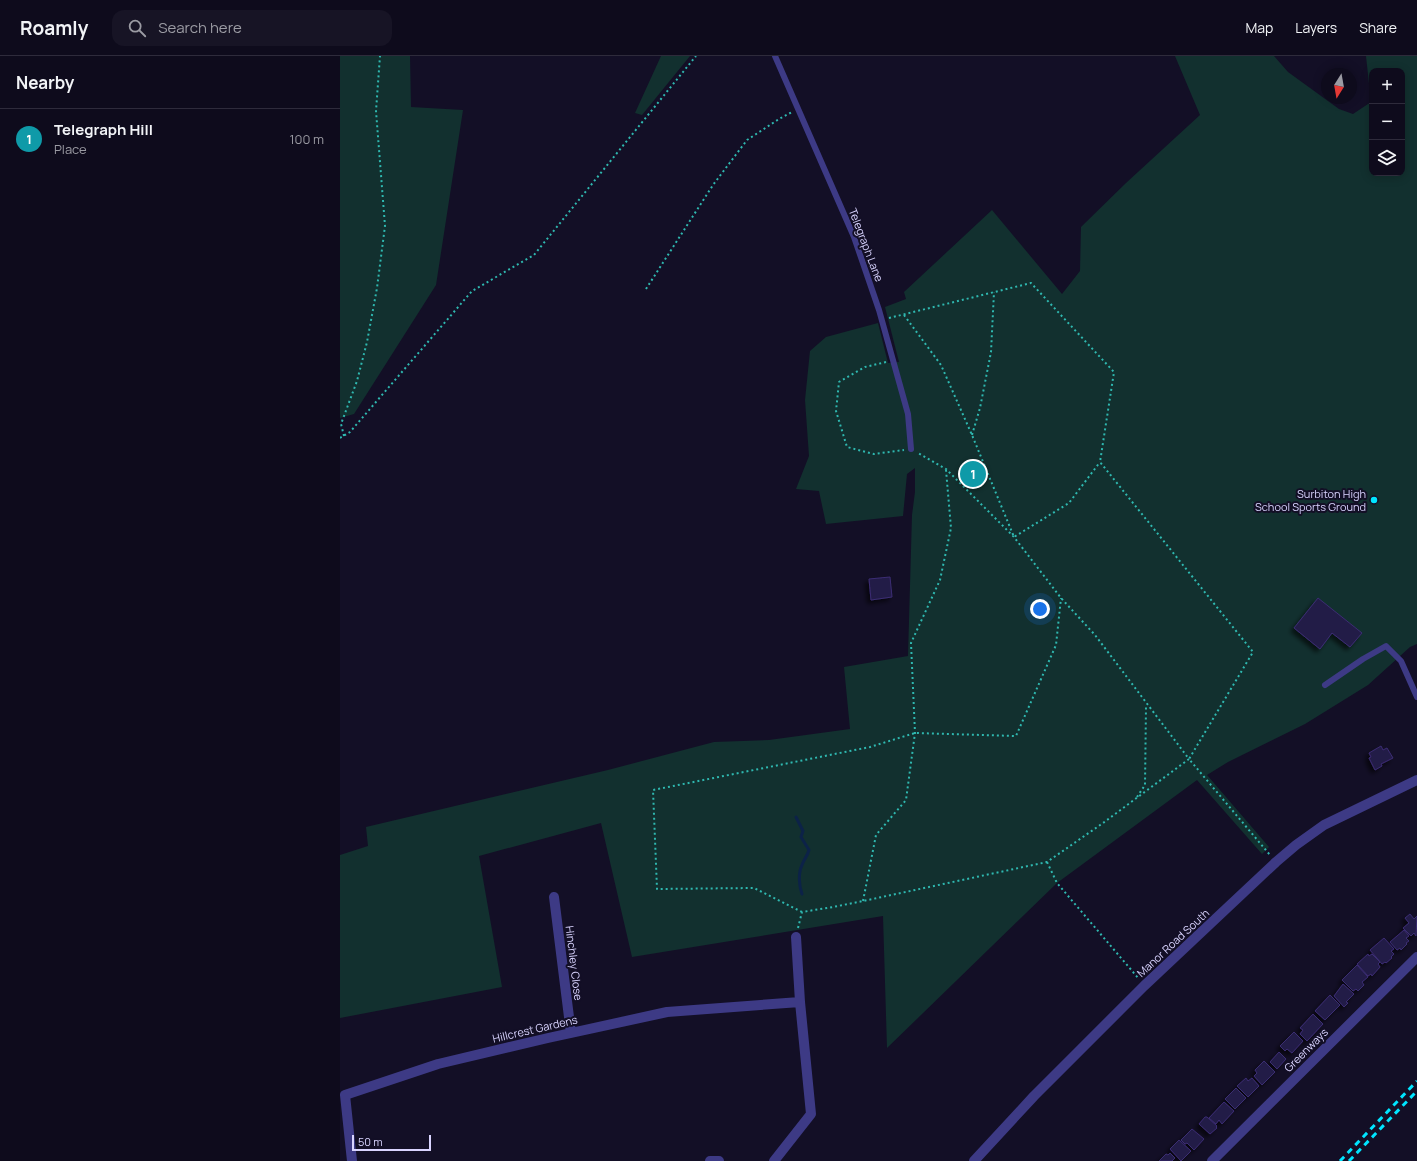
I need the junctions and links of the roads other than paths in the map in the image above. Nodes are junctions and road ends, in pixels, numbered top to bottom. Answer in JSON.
{"nodes":[{"id":1,"x":775,"y":56,"type":"edge"},
{"id":2,"x":911,"y":449,"type":"road end"},
{"id":3,"x":1325,"y":685,"type":"dead end"},
{"id":4,"x":1417,"y":697,"type":"edge"},
{"id":5,"x":1417,"y":780,"type":"edge"},
{"id":6,"x":554,"y":897,"type":"dead end"},
{"id":7,"x":796,"y":937,"type":"road end"},
{"id":8,"x":1417,"y":957,"type":"edge"},
{"id":9,"x":800,"y":1002,"type":"junction"},
{"id":10,"x":571,"y":1033,"type":"junction"},
{"id":11,"x":352,"y":1161,"type":"edge"},
{"id":12,"x":710,"y":1161,"type":"edge"},
{"id":13,"x":719,"y":1161,"type":"edge"},
{"id":14,"x":774,"y":1161,"type":"edge"},
{"id":15,"x":974,"y":1161,"type":"edge"},
{"id":16,"x":1212,"y":1161,"type":"edge"}],
"edges":[{"from":1,"to":2,"type":"lane","name":"Telegraph Lane"},
{"from":3,"to":4,"type":"lane"},
{"from":5,"to":15,"type":"street","name":"Manor Road South"},
{"from":6,"to":10,"type":"street","name":"Hinchley Close"},
{"from":7,"to":9,"type":"street"},
{"from":8,"to":16,"type":"street","name":"Greenways"},
{"from":9,"to":10,"type":"street","name":"Hillcrest Gardens"},
{"from":9,"to":14,"type":"street"},
{"from":10,"to":11,"type":"street","name":"Hillcrest Gardens"},
{"from":12,"to":13,"type":"street"}]}
